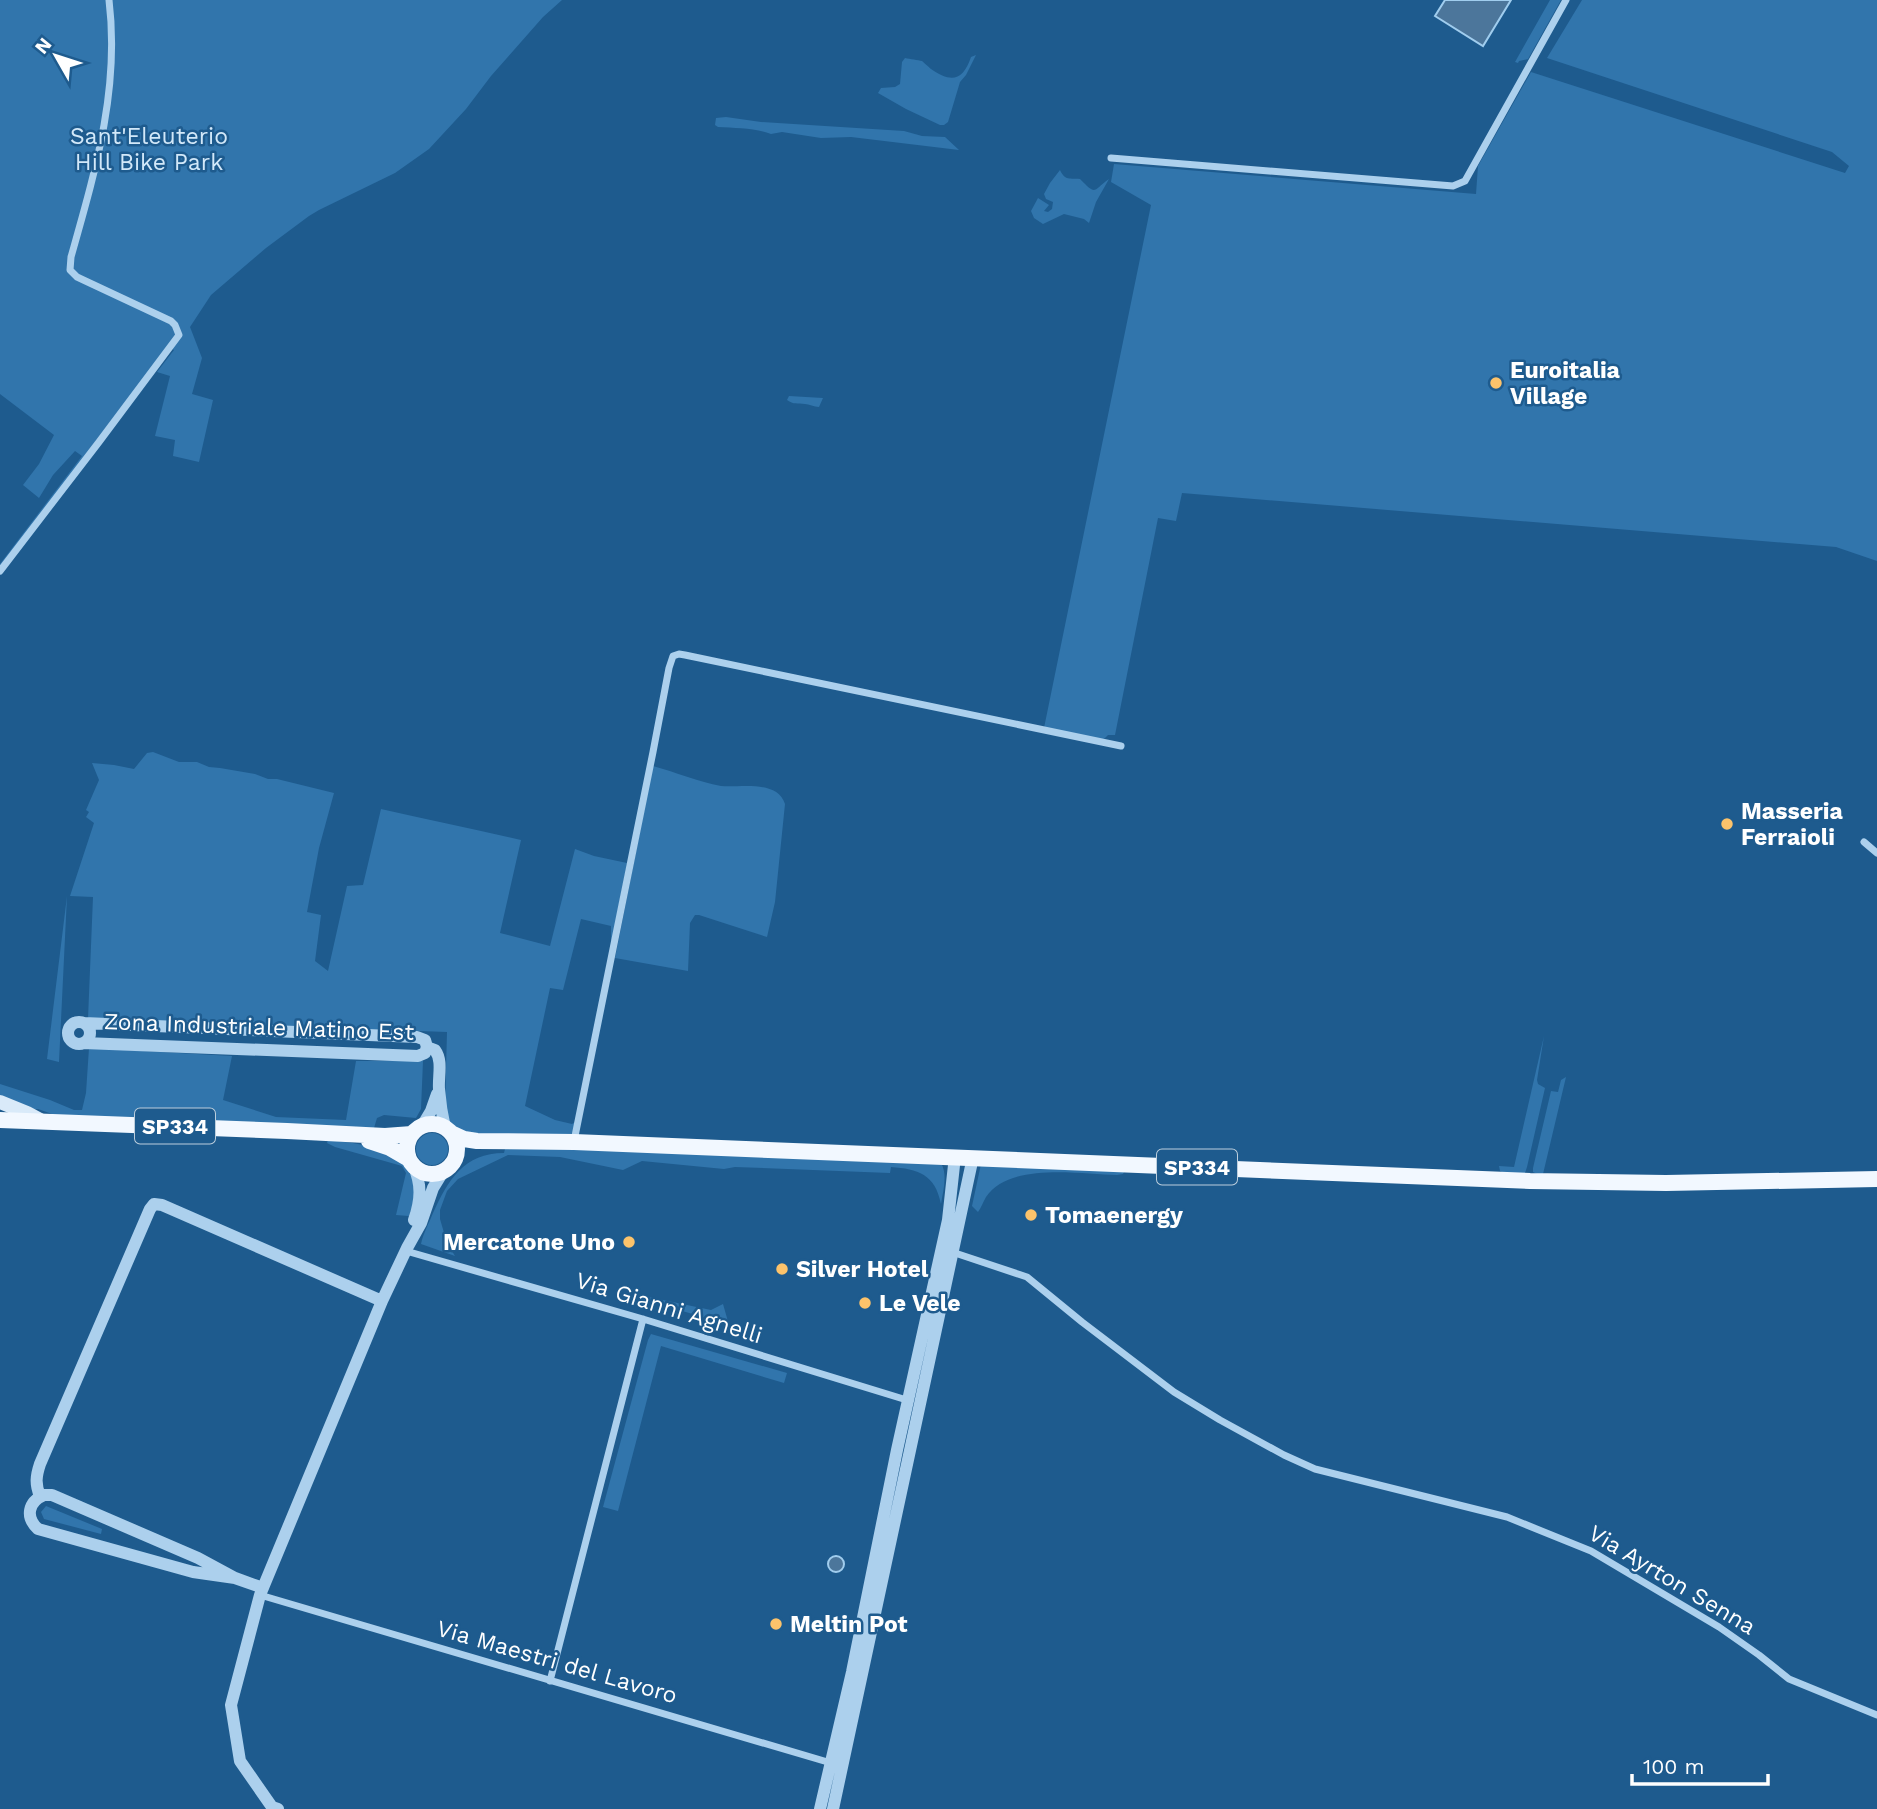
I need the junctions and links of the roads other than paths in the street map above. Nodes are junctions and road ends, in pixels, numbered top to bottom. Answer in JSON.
{"nodes":[{"id":1,"x":109,"y":0,"type":"edge"},
{"id":2,"x":1566,"y":0,"type":"edge"},
{"id":3,"x":1111,"y":158,"type":"dead end"},
{"id":4,"x":0,"y":571,"type":"edge"},
{"id":5,"x":1121,"y":747,"type":"dead end"},
{"id":6,"x":1864,"y":842,"type":"dead end"},
{"id":7,"x":1877,"y":853,"type":"edge"},
{"id":8,"x":84,"y":1023,"type":"junction"},
{"id":9,"x":183,"y":1028,"type":"junction"},
{"id":10,"x":328,"y":1033,"type":"junction"},
{"id":11,"x":84,"y":1043,"type":"junction"},
{"id":12,"x":182,"y":1047,"type":"junction"},
{"id":13,"x":427,"y":1047,"type":"junction"},
{"id":14,"x":327,"y":1053,"type":"junction"},
{"id":15,"x":439,"y":1087,"type":"junction"},
{"id":16,"x":0,"y":1102,"type":"edge"},
{"id":17,"x":0,"y":1120,"type":"edge"},
{"id":18,"x":40,"y":1121,"type":"junction"},
{"id":19,"x":417,"y":1130,"type":"junction"},
{"id":20,"x":448,"y":1130,"type":"junction"},
{"id":21,"x":350,"y":1134,"type":"junction"},
{"id":22,"x":518,"y":1142,"type":"junction"},
{"id":23,"x":574,"y":1142,"type":"junction"},
{"id":24,"x":956,"y":1156,"type":"junction"},
{"id":25,"x":973,"y":1157,"type":"junction"},
{"id":26,"x":411,"y":1162,"type":"junction"},
{"id":27,"x":447,"y":1169,"type":"junction"},
{"id":28,"x":1877,"y":1179,"type":"edge"},
{"id":29,"x":406,"y":1249,"type":"junction"},
{"id":30,"x":947,"y":1252,"type":"junction"},
{"id":31,"x":382,"y":1301,"type":"junction"},
{"id":32,"x":643,"y":1319,"type":"junction"},
{"id":33,"x":914,"y":1402,"type":"junction"},
{"id":34,"x":40,"y":1496,"type":"junction"},
{"id":35,"x":235,"y":1578,"type":"junction"},
{"id":36,"x":262,"y":1592,"type":"junction"},
{"id":37,"x":550,"y":1681,"type":"junction"},
{"id":38,"x":1877,"y":1715,"type":"edge"},
{"id":39,"x":836,"y":1764,"type":"junction"},
{"id":40,"x":278,"y":1809,"type":"edge"},
{"id":41,"x":820,"y":1809,"type":"edge"},
{"id":42,"x":833,"y":1809,"type":"edge"}],
"edges":[{"from":1,"to":4,"type":"street"},
{"from":2,"to":3,"type":"street"},
{"from":5,"to":23,"type":"street"},
{"from":6,"to":7,"type":"street"},
{"from":8,"to":9,"type":"street","name":"Zona Industriale Matino Est"},
{"from":8,"to":11,"type":"street","name":"Zona Industriale Matino Est"},
{"from":8,"to":11,"type":"street","name":"Zona Industriale Matino Est"},
{"from":9,"to":10,"type":"street","name":"Zona Industriale Matino Est"},
{"from":9,"to":12,"type":"street"},
{"from":10,"to":13,"type":"street","name":"Zona Industriale Matino Est"},
{"from":10,"to":14,"type":"street"},
{"from":11,"to":12,"type":"street","name":"Zona Industriale Matino Est"},
{"from":12,"to":14,"type":"street","name":"Zona Industriale Matino Est"},
{"from":13,"to":14,"type":"street","name":"Zona Industriale Matino Est"},
{"from":13,"to":15,"type":"street","name":"Zona Industriale Matino Est"},
{"from":15,"to":19,"type":"street","name":"Zona Industriale Matino Est"},
{"from":15,"to":20,"type":"street","name":"Zona Industriale Matino Est"},
{"from":16,"to":18,"type":"main road"},
{"from":17,"to":18,"type":"main road","number":"SP334"},
{"from":18,"to":21,"type":"main road","number":"SP334"},
{"from":19,"to":20,"type":"main road","number":"SP334"},
{"from":19,"to":21,"type":"main road","number":"SP334"},
{"from":19,"to":26,"type":"main road"},
{"from":20,"to":22,"type":"main road","number":"SP334"},
{"from":20,"to":27,"type":"main road"},
{"from":21,"to":26,"type":"main road","number":"SP334"},
{"from":22,"to":23,"type":"main road","number":"SP334"},
{"from":22,"to":27,"type":"main road","number":"SP334"},
{"from":23,"to":24,"type":"main road","number":"SP334"},
{"from":24,"to":25,"type":"main road","number":"SP334"},
{"from":24,"to":30,"type":"street"},
{"from":25,"to":28,"type":"main road","number":"SP334"},
{"from":25,"to":30,"type":"street"},
{"from":26,"to":27,"type":"main road","number":"SP334"},
{"from":26,"to":29,"type":"street"},
{"from":27,"to":29,"type":"street"},
{"from":29,"to":31,"type":"street"},
{"from":29,"to":32,"type":"street","name":"Via Gianni Agnelli"},
{"from":30,"to":33,"type":"street"},
{"from":30,"to":38,"type":"street","name":"Via Ayrton Senna"},
{"from":31,"to":34,"type":"street"},
{"from":31,"to":36,"type":"street"},
{"from":32,"to":33,"type":"street","name":"Via Gianni Agnelli"},
{"from":32,"to":37,"type":"street"},
{"from":33,"to":39,"type":"street"},
{"from":34,"to":35,"type":"street"},
{"from":34,"to":35,"type":"street"},
{"from":35,"to":36,"type":"street"},
{"from":36,"to":37,"type":"street","name":"Via Maestri del Lavoro"},
{"from":36,"to":40,"type":"street"},
{"from":37,"to":39,"type":"street","name":"Via Maestri del Lavoro"},
{"from":39,"to":41,"type":"street"},
{"from":39,"to":42,"type":"street"}]}
